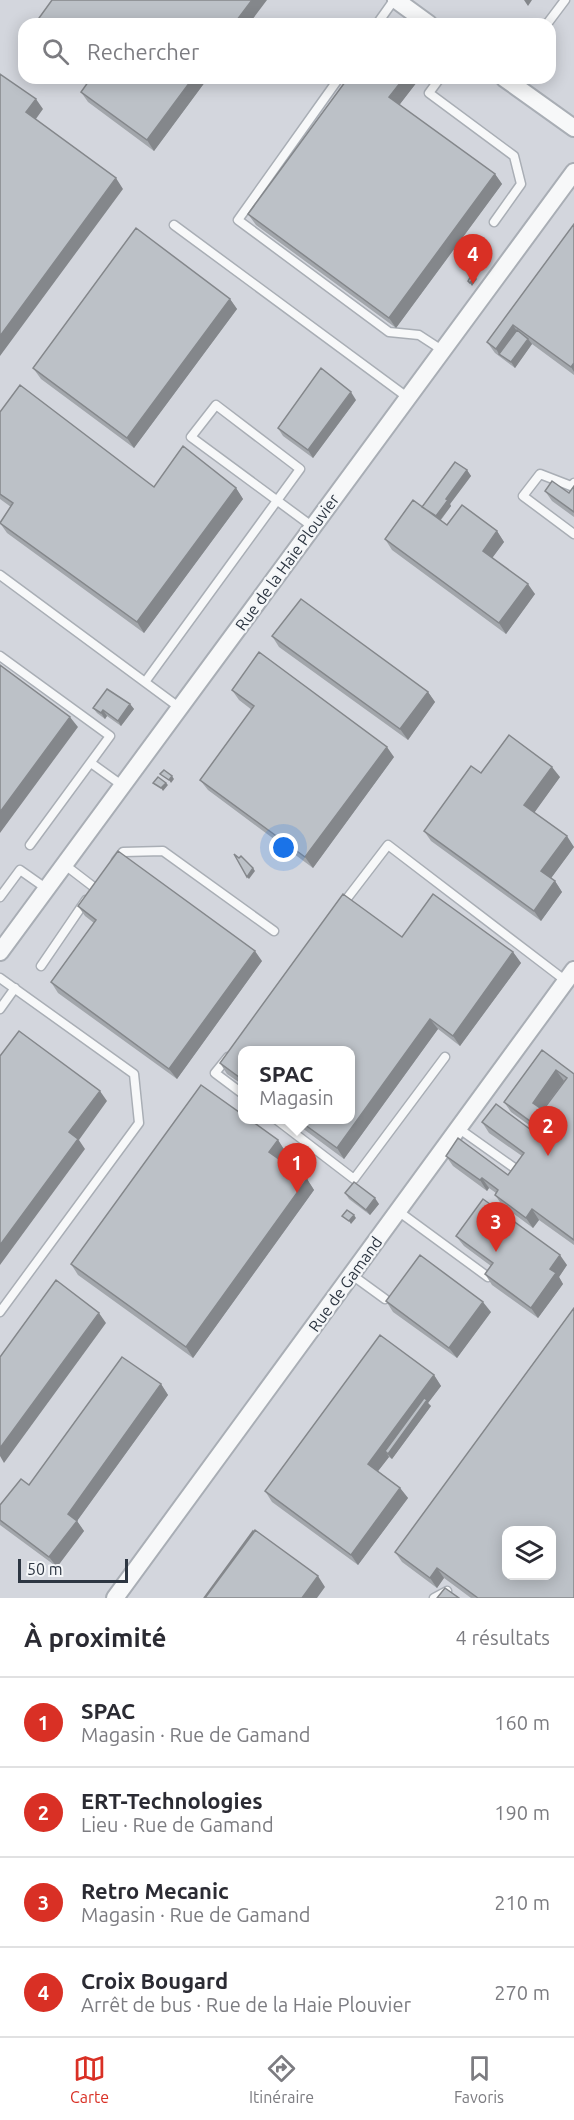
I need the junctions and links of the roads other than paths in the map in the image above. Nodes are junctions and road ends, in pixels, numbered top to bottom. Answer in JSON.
{"nodes":[{"id":1,"x":395,"y":0,"type":"edge"},
{"id":2,"x":564,"y":0,"type":"edge"},
{"id":3,"x":382,"y":18,"type":"edge"},
{"id":4,"x":420,"y":18,"type":"edge"},
{"id":5,"x":551,"y":18,"type":"edge"},
{"id":6,"x":335,"y":84,"type":"edge"},
{"id":7,"x":436,"y":84,"type":"edge"},
{"id":8,"x":513,"y":84,"type":"edge"},
{"id":9,"x":574,"y":128,"type":"edge"},
{"id":10,"x":574,"y":172,"type":"edge"},
{"id":11,"x":494,"y":222,"type":"dead end"},
{"id":12,"x":174,"y":225,"type":"dead end"},
{"id":13,"x":442,"y":350,"type":"junction"},
{"id":14,"x":407,"y":397,"type":"junction"},
{"id":15,"x":574,"y":483,"type":"edge"},
{"id":16,"x":277,"y":501,"type":"junction"},
{"id":17,"x":313,"y":527,"type":"junction"},
{"id":18,"x":574,"y":534,"type":"edge"},
{"id":19,"x":0,"y":575,"type":"edge"},
{"id":20,"x":0,"y":656,"type":"edge"},
{"id":21,"x":145,"y":682,"type":"junction"},
{"id":22,"x":180,"y":708,"type":"junction"},
{"id":23,"x":91,"y":763,"type":"junction"},
{"id":24,"x":123,"y":786,"type":"junction"},
{"id":25,"x":30,"y":845,"type":"dead end"},
{"id":26,"x":64,"y":865,"type":"junction"},
{"id":27,"x":109,"y":870,"type":"edge"},
{"id":28,"x":102,"y":879,"type":"edge"},
{"id":29,"x":95,"y":888,"type":"junction"},
{"id":30,"x":47,"y":889,"type":"junction"},
{"id":31,"x":0,"y":897,"type":"edge"},
{"id":32,"x":338,"y":911,"type":"edge"},
{"id":33,"x":274,"y":930,"type":"dead end"},
{"id":34,"x":0,"y":952,"type":"edge"},
{"id":35,"x":41,"y":966,"type":"dead end"},
{"id":36,"x":570,"y":975,"type":"edge"},
{"id":37,"x":0,"y":978,"type":"edge"},
{"id":38,"x":15,"y":988,"type":"junction"},
{"id":39,"x":0,"y":1009,"type":"edge"},
{"id":40,"x":237,"y":1044,"type":"edge"},
{"id":41,"x":445,"y":1057,"type":"dead end"},
{"id":42,"x":238,"y":1090,"type":"edge"},
{"id":43,"x":283,"y":1124,"type":"edge"},
{"id":44,"x":458,"y":1128,"type":"junction"},
{"id":45,"x":513,"y":1167,"type":"edge"},
{"id":46,"x":398,"y":1211,"type":"junction"},
{"id":47,"x":351,"y":1275,"type":"junction"},
{"id":48,"x":488,"y":1277,"type":"edge"},
{"id":49,"x":385,"y":1299,"type":"edge"},
{"id":50,"x":0,"y":1312,"type":"edge"},
{"id":51,"x":447,"y":1591,"type":"edge"},
{"id":52,"x":115,"y":1598,"type":"edge"},
{"id":53,"x":434,"y":1598,"type":"edge"}],
"edges":[{"from":1,"to":3,"type":"lane"},
{"from":1,"to":4,"type":"street"},
{"from":2,"to":5,"type":"lane"},
{"from":6,"to":13,"type":"lane"},
{"from":7,"to":11,"type":"lane"},
{"from":8,"to":9,"type":"street"},
{"from":10,"to":13,"type":"street","name":"Rue de la Haie Plouvier"},
{"from":12,"to":14,"type":"lane"},
{"from":13,"to":14,"type":"street","name":"Rue de la Haie Plouvier"},
{"from":14,"to":17,"type":"street","name":"Rue de la Haie Plouvier"},
{"from":15,"to":18,"type":"lane"},
{"from":16,"to":16,"type":"lane"},
{"from":16,"to":17,"type":"lane"},
{"from":16,"to":21,"type":"lane"},
{"from":17,"to":22,"type":"street","name":"Rue de la Haie Plouvier"},
{"from":19,"to":21,"type":"lane"},
{"from":20,"to":23,"type":"lane"},
{"from":21,"to":22,"type":"lane"},
{"from":22,"to":24,"type":"street","name":"Rue de la Haie Plouvier"},
{"from":23,"to":24,"type":"lane"},
{"from":23,"to":25,"type":"lane"},
{"from":24,"to":26,"type":"street","name":"Rue de la Haie Plouvier"},
{"from":26,"to":29,"type":"lane"},
{"from":26,"to":30,"type":"street","name":"Rue de la Haie Plouvier"},
{"from":27,"to":33,"type":"lane"},
{"from":28,"to":29,"type":"lane"},
{"from":29,"to":35,"type":"lane"},
{"from":30,"to":31,"type":"lane"},
{"from":30,"to":34,"type":"street","name":"Rue de la Haie Plouvier"},
{"from":32,"to":36,"type":"lane"},
{"from":36,"to":44,"type":"street","name":"Rue de Gamand"},
{"from":37,"to":38,"type":"lane"},
{"from":38,"to":39,"type":"lane"},
{"from":38,"to":50,"type":"lane"},
{"from":40,"to":42,"type":"lane"},
{"from":41,"to":43,"type":"lane"},
{"from":44,"to":45,"type":"lane"},
{"from":44,"to":46,"type":"street","name":"Rue de Gamand"},
{"from":46,"to":47,"type":"street","name":"Rue de Gamand"},
{"from":46,"to":48,"type":"lane"},
{"from":47,"to":49,"type":"lane"},
{"from":47,"to":52,"type":"street","name":"Rue de Gamand"},
{"from":51,"to":53,"type":"lane"}]}
